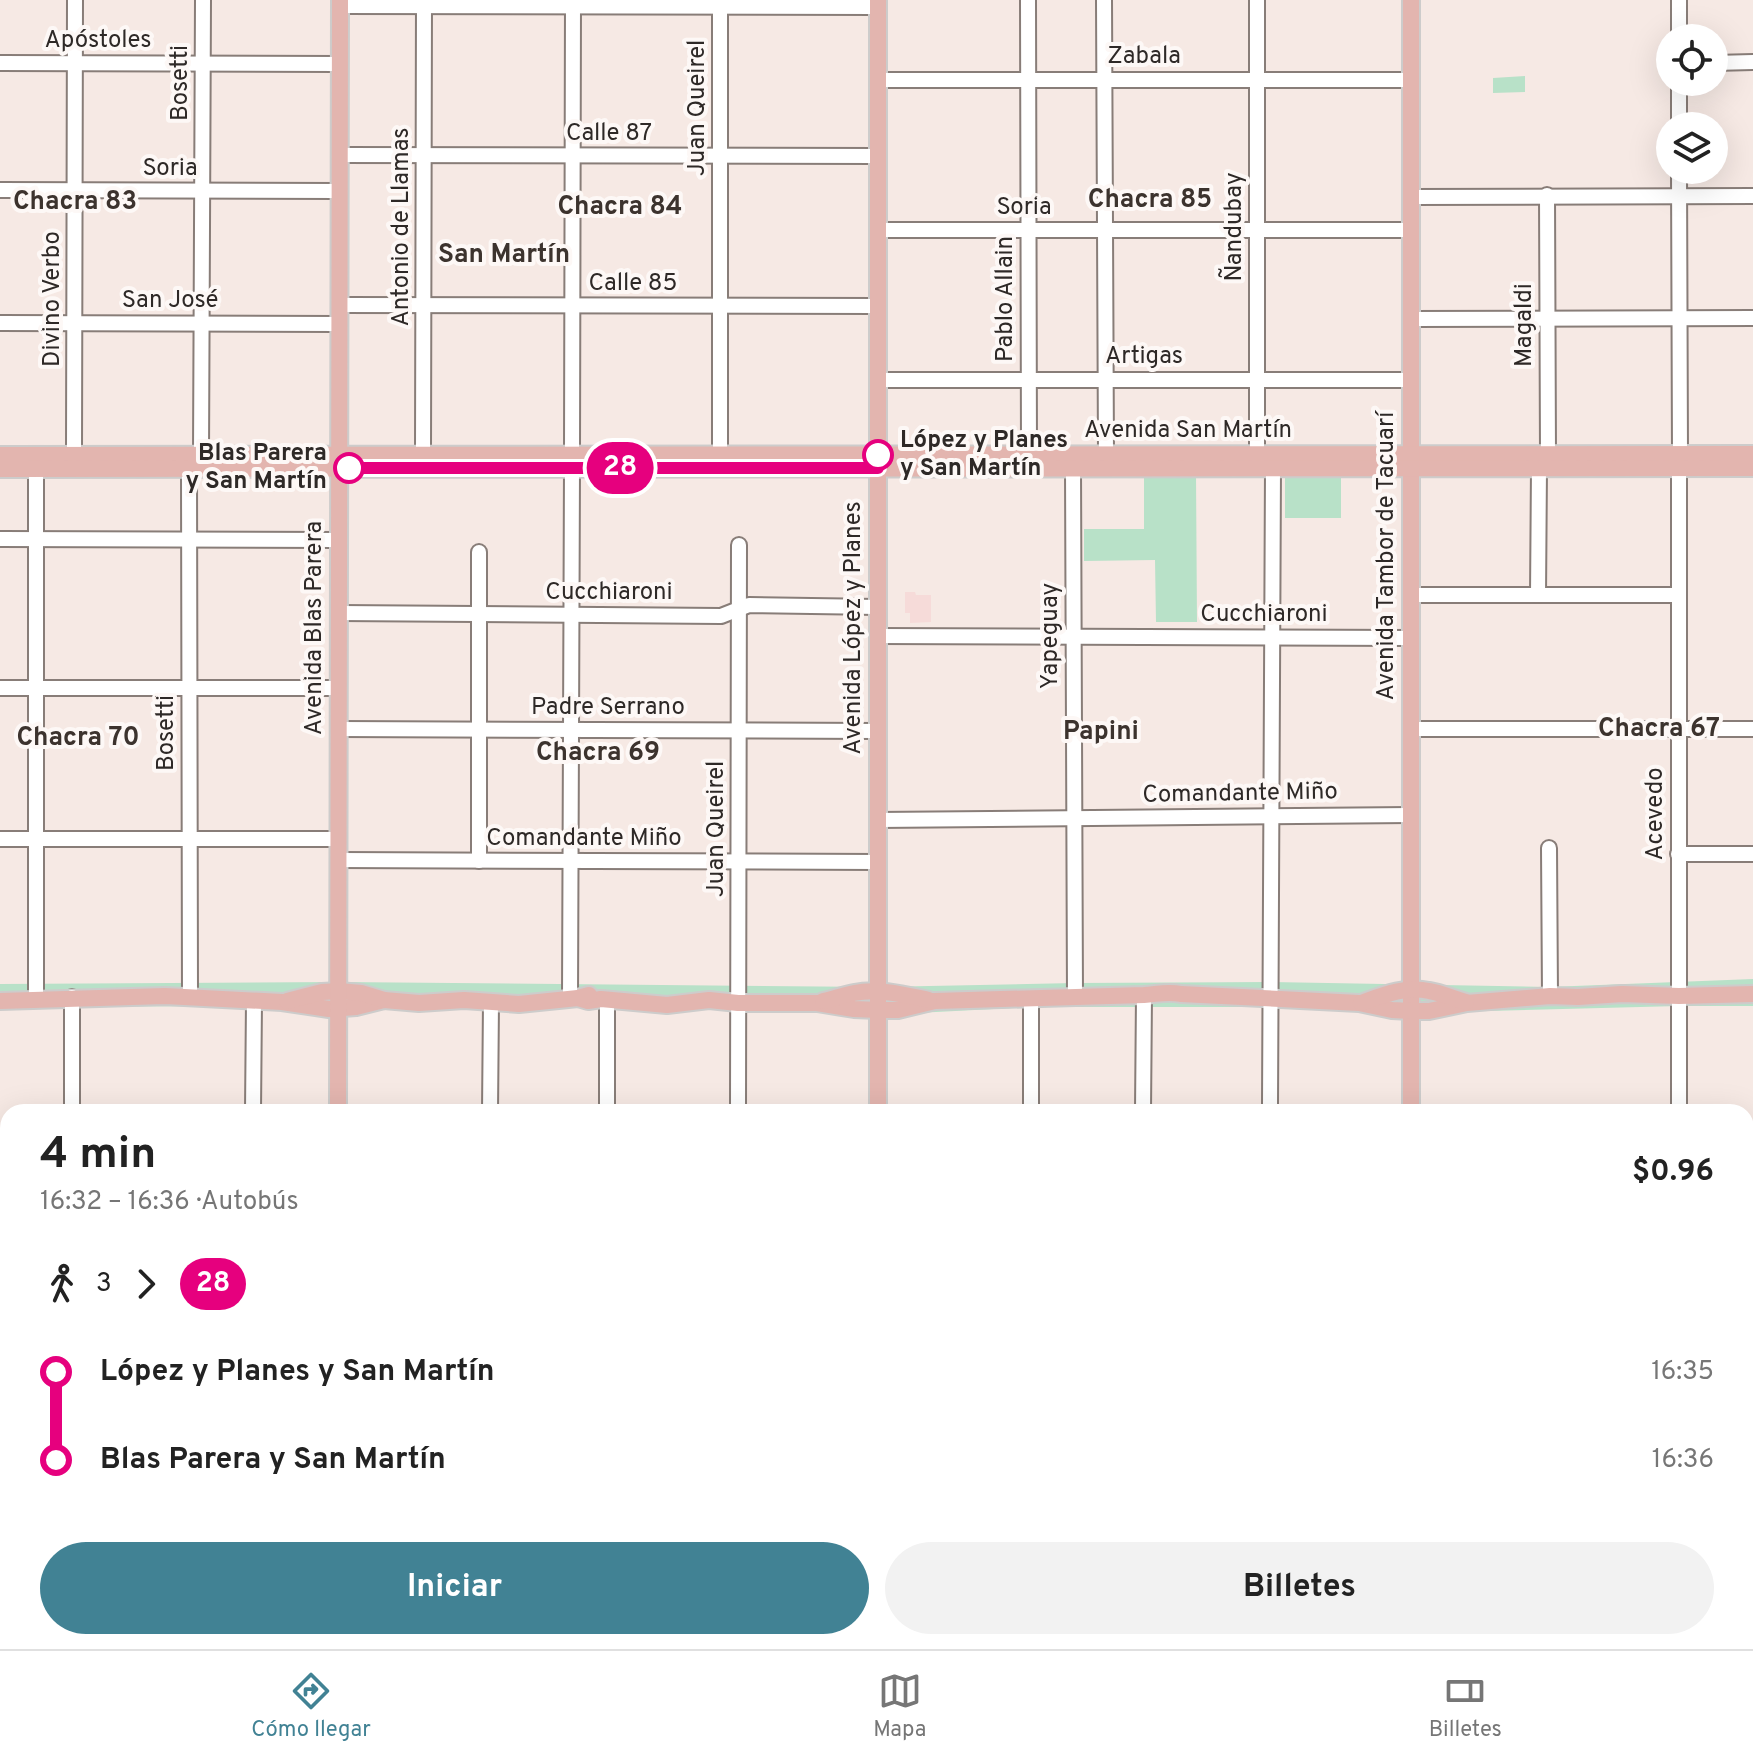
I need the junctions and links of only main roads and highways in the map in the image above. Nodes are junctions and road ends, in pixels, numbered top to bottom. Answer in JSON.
{"nodes":[{"id":1,"x":1411,"y":0,"type":"edge"},
{"id":2,"x":340,"y":3,"type":"edge"},
{"id":3,"x":878,"y":4,"type":"edge"},
{"id":4,"x":1753,"y":454,"type":"edge"},
{"id":5,"x":0,"y":455,"type":"edge"},
{"id":6,"x":1679,"y":461,"type":"junction"},
{"id":7,"x":339,"y":462,"type":"junction"},
{"id":8,"x":572,"y":462,"type":"junction"},
{"id":9,"x":878,"y":462,"type":"junction"},
{"id":10,"x":1412,"y":462,"type":"junction"},
{"id":11,"x":1753,"y":468,"type":"edge"},
{"id":12,"x":0,"y":469,"type":"edge"},
{"id":13,"x":1411,"y":990,"type":"junction"},
{"id":14,"x":339,"y":991,"type":"junction"},
{"id":15,"x":877,"y":992,"type":"junction"},
{"id":16,"x":1753,"y":994,"type":"edge"},
{"id":17,"x":384,"y":1000,"type":"junction"},
{"id":18,"x":0,"y":1001,"type":"edge"},
{"id":19,"x":935,"y":1001,"type":"junction"},
{"id":20,"x":282,"y":1002,"type":"junction"},
{"id":21,"x":817,"y":1003,"type":"junction"},
{"id":22,"x":1359,"y":1003,"type":"junction"},
{"id":23,"x":1467,"y":1003,"type":"junction"},
{"id":24,"x":338,"y":1009,"type":"junction"},
{"id":25,"x":878,"y":1010,"type":"junction"},
{"id":26,"x":1411,"y":1011,"type":"junction"},
{"id":27,"x":338,"y":1104,"type":"edge"},
{"id":28,"x":878,"y":1104,"type":"edge"},
{"id":29,"x":1411,"y":1104,"type":"edge"}],
"edges":[{"from":1,"to":10,"type":"main road","name":"Avenida Tambor de Tacuarí"},
{"from":2,"to":7,"type":"main road","name":"Avenida Blas Parera"},
{"from":3,"to":9,"type":"main road","name":"Avenida López y Planes"},
{"from":4,"to":6,"type":"main road","name":"Avenida San Martín"},
{"from":5,"to":7,"type":"main road","name":"Avenida San Martín"},
{"from":6,"to":10,"type":"main road","name":"Avenida San Martín"},
{"from":6,"to":11,"type":"main road","name":"Avenida San Martín"},
{"from":7,"to":8,"type":"main road","name":"Avenida San Martín"},
{"from":7,"to":8,"type":"main road","name":"Avenida San Martín"},
{"from":7,"to":12,"type":"main road","name":"Avenida San Martín"},
{"from":7,"to":14,"type":"main road","name":"Avenida Blas Parera"},
{"from":8,"to":9,"type":"main road","name":"Avenida San Martín"},
{"from":8,"to":9,"type":"main road","name":"Avenida San Martín"},
{"from":9,"to":10,"type":"main road","name":"Avenida San Martín"},
{"from":9,"to":10,"type":"main road","name":"Avenida San Martín"},
{"from":9,"to":15,"type":"main road","name":"Avenida López y Planes"},
{"from":10,"to":13,"type":"main road","name":"Avenida Tambor de Tacuarí"},
{"from":13,"to":22,"type":"main road"},
{"from":13,"to":23,"type":"main road"},
{"from":13,"to":26,"type":"main road","name":"Avenida Tambor de Tacuarí"},
{"from":14,"to":17,"type":"main road"},
{"from":14,"to":20,"type":"main road"},
{"from":14,"to":24,"type":"main road","name":"Avenida Blas Parera"},
{"from":15,"to":19,"type":"main road"},
{"from":15,"to":21,"type":"main road"},
{"from":15,"to":25,"type":"main road","name":"Avenida López y Planes"},
{"from":16,"to":23,"type":"main road"},
{"from":17,"to":21,"type":"main road"},
{"from":17,"to":24,"type":"main road"},
{"from":18,"to":20,"type":"main road"},
{"from":19,"to":22,"type":"main road"},
{"from":19,"to":25,"type":"main road"},
{"from":20,"to":24,"type":"main road"},
{"from":21,"to":25,"type":"main road"},
{"from":22,"to":26,"type":"main road"},
{"from":23,"to":26,"type":"main road"},
{"from":24,"to":27,"type":"main road","name":"Avenida Blas Parera"},
{"from":25,"to":28,"type":"main road","name":"Avenida López y Planes"},
{"from":26,"to":29,"type":"main road","name":"Avenida Tambor de Tacuarí"}]}
